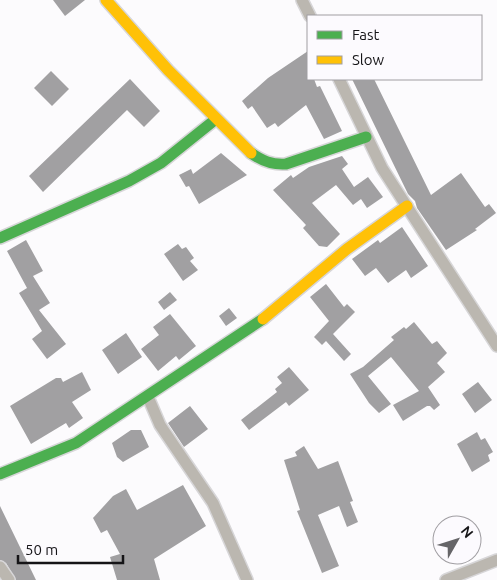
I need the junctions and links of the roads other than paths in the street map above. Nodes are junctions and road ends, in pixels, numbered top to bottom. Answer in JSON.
{"nodes":[{"id":1,"x":106,"y":0,"type":"edge"},
{"id":2,"x":302,"y":0,"type":"edge"},
{"id":3,"x":310,"y":15,"type":"edge"},
{"id":4,"x":339,"y":80,"type":"edge"},
{"id":5,"x":216,"y":119,"type":"junction"},
{"id":6,"x":366,"y":137,"type":"junction"},
{"id":7,"x":407,"y":206,"type":"junction"},
{"id":8,"x":0,"y":238,"type":"edge"},
{"id":9,"x":497,"y":346,"type":"edge"},
{"id":10,"x":148,"y":397,"type":"junction"},
{"id":11,"x":0,"y":474,"type":"edge"},
{"id":12,"x":497,"y":560,"type":"edge"},
{"id":13,"x":0,"y":567,"type":"edge"},
{"id":14,"x":9,"y":580,"type":"edge"},
{"id":15,"x":247,"y":580,"type":"edge"},
{"id":16,"x":446,"y":580,"type":"edge"}],
"edges":[{"from":1,"to":5,"type":"street"},
{"from":2,"to":3,"type":"street"},
{"from":4,"to":6,"type":"street"},
{"from":5,"to":6,"type":"street"},
{"from":5,"to":8,"type":"street"},
{"from":6,"to":7,"type":"street"},
{"from":7,"to":9,"type":"street"},
{"from":7,"to":10,"type":"street"},
{"from":10,"to":11,"type":"street"},
{"from":10,"to":15,"type":"street"},
{"from":12,"to":16,"type":"street"},
{"from":13,"to":14,"type":"street"}]}
